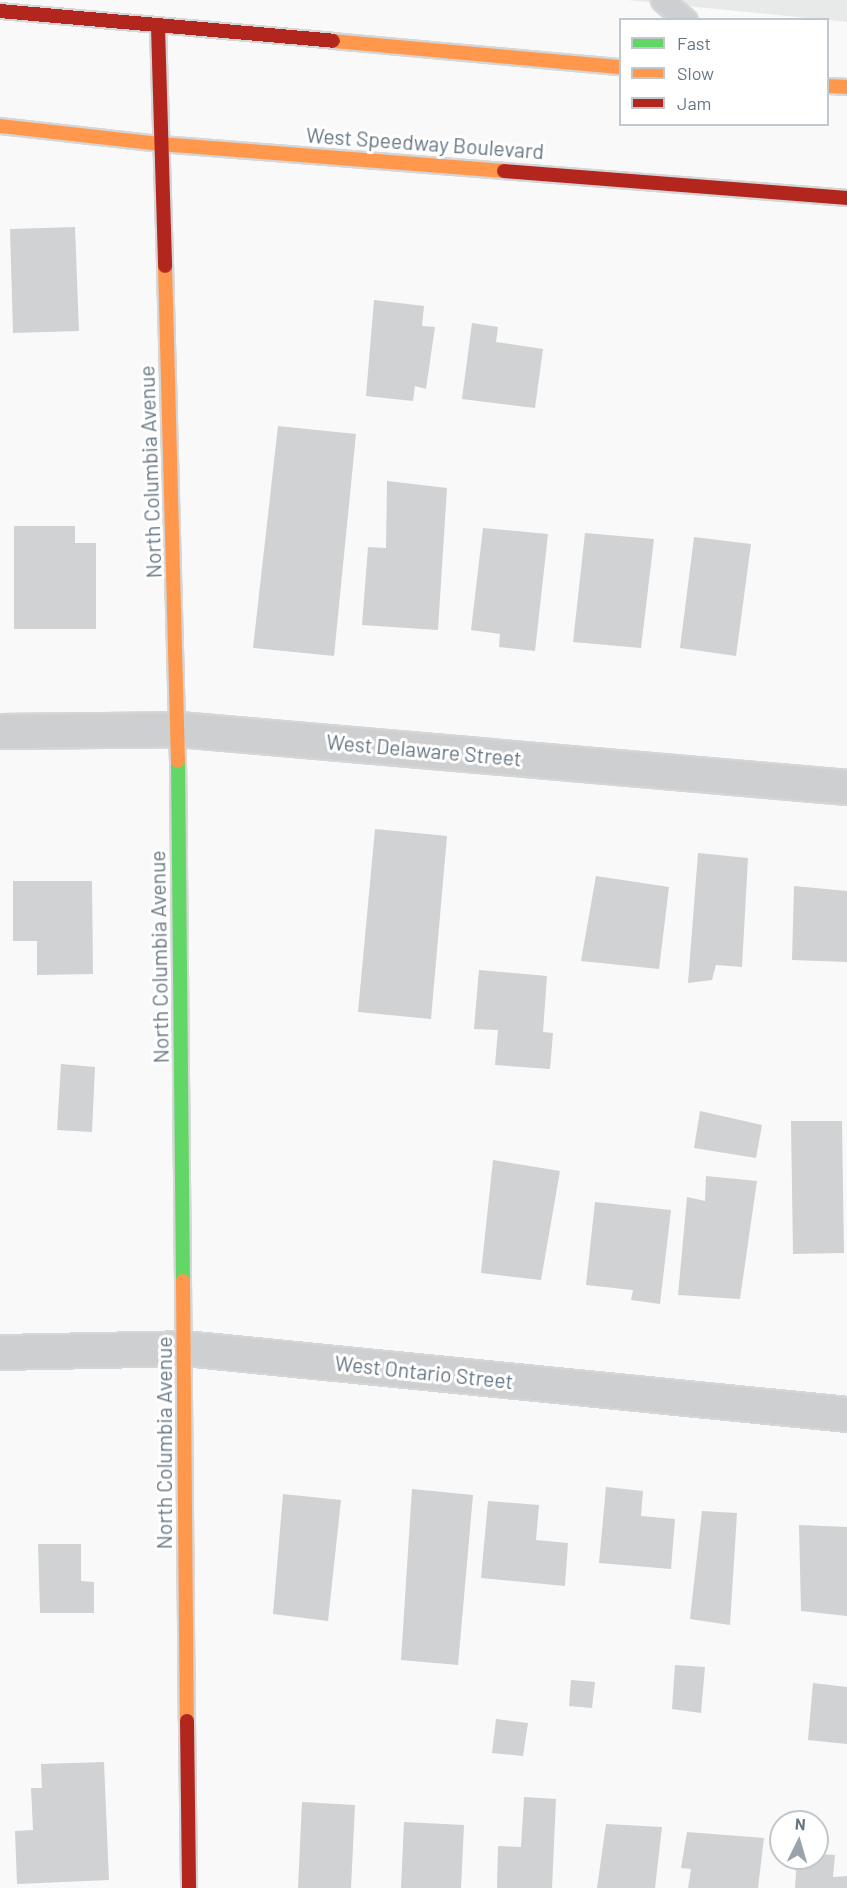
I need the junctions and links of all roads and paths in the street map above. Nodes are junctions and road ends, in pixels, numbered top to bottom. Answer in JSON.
{"nodes":[{"id":1,"x":662,"y":0,"type":"edge"},
{"id":2,"x":0,"y":11,"type":"edge"},
{"id":3,"x":684,"y":18,"type":"edge"},
{"id":4,"x":158,"y":27,"type":"junction"},
{"id":5,"x":619,"y":67,"type":"edge"},
{"id":6,"x":829,"y":86,"type":"edge"},
{"id":7,"x":847,"y":87,"type":"edge"},
{"id":8,"x":0,"y":126,"type":"edge"},
{"id":9,"x":161,"y":144,"type":"junction"},
{"id":10,"x":847,"y":198,"type":"edge"},
{"id":11,"x":178,"y":729,"type":"junction"},
{"id":12,"x":0,"y":731,"type":"edge"},
{"id":13,"x":847,"y":787,"type":"edge"},
{"id":14,"x":184,"y":1348,"type":"junction"},
{"id":15,"x":0,"y":1352,"type":"edge"},
{"id":16,"x":847,"y":1414,"type":"edge"},
{"id":17,"x":189,"y":1888,"type":"edge"}],
"edges":[{"from":1,"to":3,"type":"lane"},
{"from":2,"to":4,"type":"street"},
{"from":4,"to":5,"type":"street"},
{"from":4,"to":9,"type":"street","name":"North Columbia Avenue"},
{"from":6,"to":7,"type":"street"},
{"from":8,"to":9,"type":"street","name":"West Speedway Boulevard"},
{"from":9,"to":10,"type":"street","name":"West Speedway Boulevard"},
{"from":9,"to":11,"type":"street","name":"North Columbia Avenue"},
{"from":11,"to":12,"type":"street","name":"West Delaware Street"},
{"from":11,"to":13,"type":"street","name":"West Delaware Street"},
{"from":11,"to":14,"type":"street","name":"North Columbia Avenue"},
{"from":14,"to":15,"type":"street","name":"West Ontario Street"},
{"from":14,"to":16,"type":"street","name":"West Ontario Street"},
{"from":14,"to":17,"type":"street","name":"North Columbia Avenue"}]}
